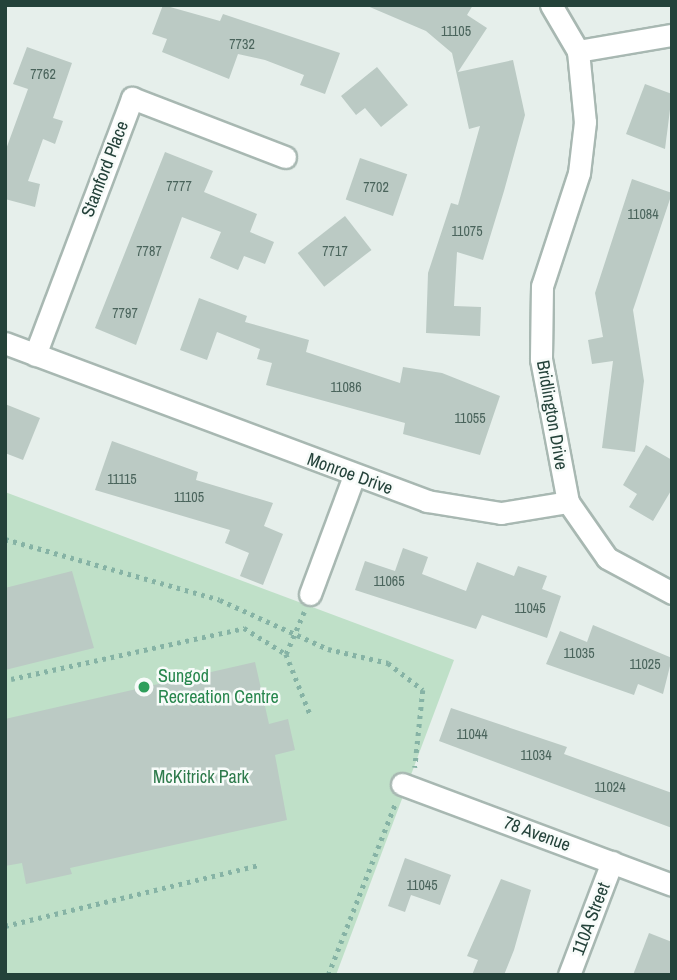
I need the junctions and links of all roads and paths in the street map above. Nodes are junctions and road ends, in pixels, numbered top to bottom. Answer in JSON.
{"nodes":[{"id":1,"x":551,"y":5,"type":"edge"},
{"id":2,"x":672,"y":35,"type":"edge"},
{"id":3,"x":578,"y":51,"type":"junction"},
{"id":4,"x":285,"y":157,"type":"dead end"},
{"id":5,"x":5,"y":343,"type":"edge"},
{"id":6,"x":35,"y":355,"type":"junction"},
{"id":7,"x":354,"y":476,"type":"junction"},
{"id":8,"x":568,"y":502,"type":"junction"},
{"id":9,"x":5,"y":539,"type":"edge"},
{"id":10,"x":672,"y":593,"type":"edge"},
{"id":11,"x":310,"y":594,"type":"joint"},
{"id":12,"x":297,"y":631,"type":"junction"},
{"id":13,"x":328,"y":649,"type":"dead end"},
{"id":14,"x":286,"y":654,"type":"junction"},
{"id":15,"x":11,"y":679,"type":"dead end"},
{"id":16,"x":310,"y":714,"type":"dead end"},
{"id":17,"x":402,"y":784,"type":"dead end"},
{"id":18,"x":612,"y":862,"type":"junction"},
{"id":19,"x":260,"y":864,"type":"dead end"},
{"id":20,"x":672,"y":885,"type":"edge"},
{"id":21,"x":5,"y":926,"type":"edge"},
{"id":22,"x":569,"y":975,"type":"edge"}],
"edges":[{"from":1,"to":3,"type":"street","name":"Bridlington Drive"},
{"from":2,"to":3,"type":"street"},
{"from":3,"to":8,"type":"street","name":"Bridlington Drive"},
{"from":4,"to":6,"type":"street","name":"Stamford Place"},
{"from":5,"to":6,"type":"street","name":"Monroe Drive"},
{"from":6,"to":7,"type":"street","name":"Monroe Drive"},
{"from":7,"to":8,"type":"street","name":"Monroe Drive"},
{"from":7,"to":11,"type":"street"},
{"from":8,"to":10,"type":"street"},
{"from":9,"to":12,"type":"path"},
{"from":11,"to":12,"type":"path"},
{"from":12,"to":13,"type":"path"},
{"from":12,"to":14,"type":"path"},
{"from":14,"to":15,"type":"path"},
{"from":14,"to":16,"type":"path"},
{"from":17,"to":18,"type":"street","name":"78 Avenue"},
{"from":18,"to":20,"type":"street","name":"78 Avenue"},
{"from":18,"to":22,"type":"street","name":"110A Street"},
{"from":19,"to":21,"type":"path"}]}
